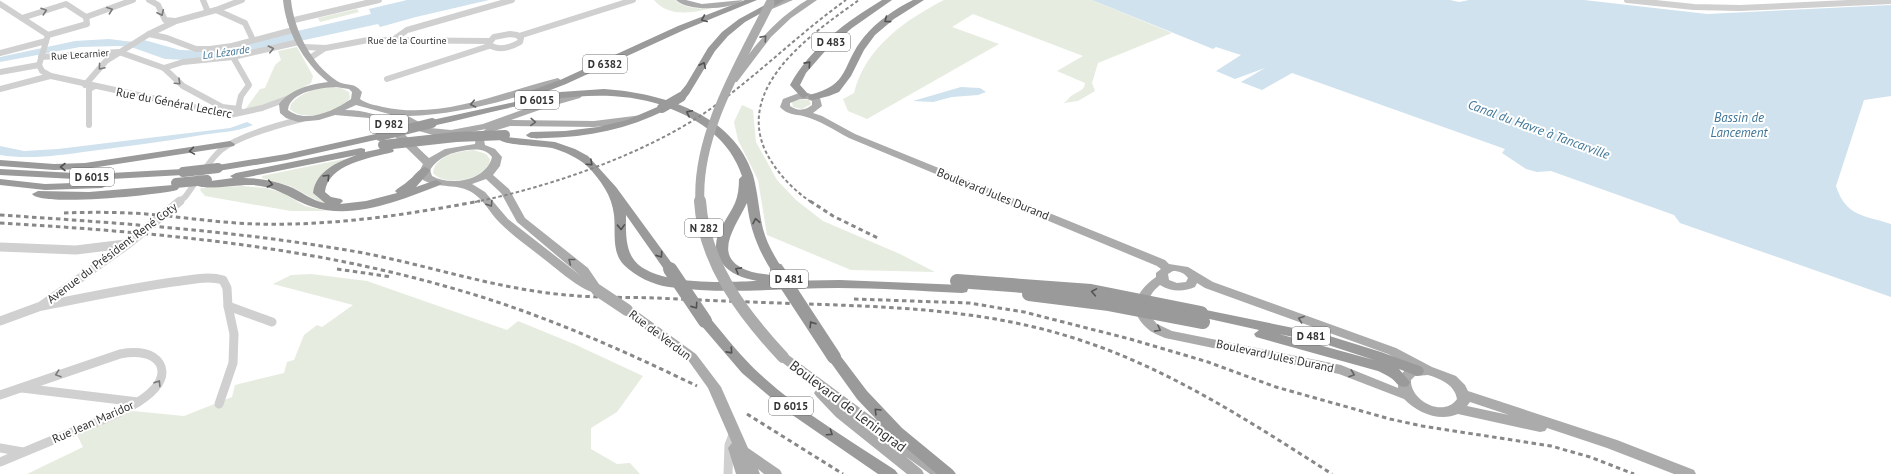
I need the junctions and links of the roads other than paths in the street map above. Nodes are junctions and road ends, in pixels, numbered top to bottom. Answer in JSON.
{"nodes":[{"id":1,"x":134,"y":0,"type":"edge"},
{"id":2,"x":149,"y":0,"type":"edge"},
{"id":3,"x":203,"y":0,"type":"edge"},
{"id":4,"x":242,"y":0,"type":"edge"},
{"id":5,"x":287,"y":0,"type":"edge"},
{"id":6,"x":379,"y":0,"type":"edge"},
{"id":7,"x":512,"y":0,"type":"edge"},
{"id":8,"x":633,"y":0,"type":"edge"},
{"id":9,"x":680,"y":0,"type":"edge"},
{"id":10,"x":753,"y":0,"type":"edge"},
{"id":11,"x":758,"y":0,"type":"edge"},
{"id":12,"x":781,"y":0,"type":"edge"},
{"id":13,"x":789,"y":0,"type":"edge"},
{"id":14,"x":888,"y":0,"type":"edge"},
{"id":15,"x":920,"y":0,"type":"edge"},
{"id":16,"x":1627,"y":0,"type":"edge"},
{"id":17,"x":770,"y":1,"type":"edge"},
{"id":18,"x":1891,"y":1,"type":"edge"},
{"id":19,"x":361,"y":2,"type":"edge"},
{"id":20,"x":740,"y":2,"type":"edge"},
{"id":21,"x":810,"y":2,"type":"edge"},
{"id":22,"x":0,"y":4,"type":"edge"},
{"id":23,"x":216,"y":10,"type":"junction"},
{"id":24,"x":208,"y":12,"type":"junction"},
{"id":25,"x":756,"y":13,"type":"junction"},
{"id":26,"x":86,"y":17,"type":"junction"},
{"id":27,"x":22,"y":18,"type":"junction"},
{"id":28,"x":176,"y":21,"type":"junction"},
{"id":29,"x":290,"y":21,"type":"junction"},
{"id":30,"x":294,"y":30,"type":"junction"},
{"id":31,"x":149,"y":34,"type":"junction"},
{"id":32,"x":519,"y":36,"type":"junction"},
{"id":33,"x":253,"y":40,"type":"junction"},
{"id":34,"x":392,"y":40,"type":"junction"},
{"id":35,"x":489,"y":43,"type":"junction"},
{"id":36,"x":302,"y":45,"type":"junction"},
{"id":37,"x":45,"y":47,"type":"junction"},
{"id":38,"x":326,"y":48,"type":"junction"},
{"id":39,"x":119,"y":52,"type":"junction"},
{"id":40,"x":0,"y":53,"type":"edge"},
{"id":41,"x":233,"y":57,"type":"junction"},
{"id":42,"x":310,"y":58,"type":"junction"},
{"id":43,"x":604,"y":64,"type":"junction"},
{"id":44,"x":39,"y":65,"type":"junction"},
{"id":45,"x":164,"y":68,"type":"junction"},
{"id":46,"x":320,"y":71,"type":"junction"},
{"id":47,"x":0,"y":72,"type":"edge"},
{"id":48,"x":50,"y":76,"type":"junction"},
{"id":49,"x":387,"y":79,"type":"dead end"},
{"id":50,"x":733,"y":80,"type":"junction"},
{"id":51,"x":85,"y":84,"type":"junction"},
{"id":52,"x":336,"y":84,"type":"junction"},
{"id":53,"x":93,"y":87,"type":"junction"},
{"id":54,"x":313,"y":87,"type":"junction"},
{"id":55,"x":0,"y":90,"type":"edge"},
{"id":56,"x":608,"y":93,"type":"junction"},
{"id":57,"x":809,"y":96,"type":"junction"},
{"id":58,"x":290,"y":98,"type":"junction"},
{"id":59,"x":355,"y":100,"type":"junction"},
{"id":60,"x":262,"y":108,"type":"junction"},
{"id":61,"x":662,"y":108,"type":"junction"},
{"id":62,"x":379,"y":110,"type":"junction"},
{"id":63,"x":283,"y":111,"type":"junction"},
{"id":64,"x":237,"y":112,"type":"junction"},
{"id":65,"x":334,"y":113,"type":"junction"},
{"id":66,"x":394,"y":113,"type":"junction"},
{"id":67,"x":817,"y":113,"type":"junction"},
{"id":68,"x":467,"y":115,"type":"junction"},
{"id":69,"x":302,"y":118,"type":"junction"},
{"id":70,"x":500,"y":120,"type":"junction"},
{"id":71,"x":89,"y":125,"type":"dead end"},
{"id":72,"x":269,"y":128,"type":"junction"},
{"id":73,"x":505,"y":138,"type":"junction"},
{"id":74,"x":230,"y":144,"type":"junction"},
{"id":75,"x":385,"y":144,"type":"junction"},
{"id":76,"x":480,"y":147,"type":"junction"},
{"id":77,"x":463,"y":148,"type":"junction"},
{"id":78,"x":450,"y":151,"type":"junction"},
{"id":79,"x":0,"y":163,"type":"edge"},
{"id":80,"x":427,"y":167,"type":"junction"},
{"id":81,"x":745,"y":169,"type":"junction"},
{"id":82,"x":0,"y":172,"type":"edge"},
{"id":83,"x":486,"y":174,"type":"junction"},
{"id":84,"x":177,"y":181,"type":"junction"},
{"id":85,"x":207,"y":181,"type":"junction"},
{"id":86,"x":0,"y":182,"type":"edge"},
{"id":87,"x":436,"y":183,"type":"junction"},
{"id":88,"x":459,"y":184,"type":"junction"},
{"id":89,"x":59,"y":187,"type":"junction"},
{"id":90,"x":612,"y":189,"type":"junction"},
{"id":91,"x":0,"y":190,"type":"edge"},
{"id":92,"x":128,"y":244,"type":"junction"},
{"id":93,"x":0,"y":247,"type":"edge"},
{"id":94,"x":1165,"y":274,"type":"junction"},
{"id":95,"x":1192,"y":275,"type":"junction"},
{"id":96,"x":959,"y":285,"type":"junction"},
{"id":97,"x":597,"y":290,"type":"junction"},
{"id":98,"x":41,"y":306,"type":"junction"},
{"id":99,"x":228,"y":306,"type":"junction"},
{"id":100,"x":1202,"y":318,"type":"junction"},
{"id":101,"x":0,"y":321,"type":"edge"},
{"id":102,"x":272,"y":322,"type":"dead end"},
{"id":103,"x":783,"y":357,"type":"junction"},
{"id":104,"x":1423,"y":370,"type":"junction"},
{"id":105,"x":1404,"y":382,"type":"junction"},
{"id":106,"x":19,"y":388,"type":"junction"},
{"id":107,"x":0,"y":395,"type":"edge"},
{"id":108,"x":1464,"y":395,"type":"junction"},
{"id":109,"x":1408,"y":396,"type":"junction"},
{"id":110,"x":138,"y":402,"type":"junction"},
{"id":111,"x":219,"y":404,"type":"dead end"},
{"id":112,"x":1458,"y":409,"type":"junction"},
{"id":113,"x":733,"y":434,"type":"junction"},
{"id":114,"x":0,"y":448,"type":"edge"},
{"id":115,"x":23,"y":452,"type":"junction"},
{"id":116,"x":744,"y":452,"type":"junction"},
{"id":117,"x":0,"y":462,"type":"edge"},
{"id":118,"x":728,"y":474,"type":"edge"},
{"id":119,"x":743,"y":474,"type":"edge"},
{"id":120,"x":753,"y":474,"type":"edge"},
{"id":121,"x":775,"y":474,"type":"edge"},
{"id":122,"x":890,"y":474,"type":"edge"},
{"id":123,"x":917,"y":474,"type":"edge"},
{"id":124,"x":941,"y":474,"type":"edge"},
{"id":125,"x":948,"y":474,"type":"edge"},
{"id":126,"x":1669,"y":474,"type":"edge"},
{"id":127,"x":1689,"y":474,"type":"edge"}],
"edges":[{"from":26,"to":1,"type":"street","one_way":true},
{"from":2,"to":28,"type":"street","one_way":true},
{"from":3,"to":24,"type":"street"},
{"from":4,"to":23,"type":"street"},
{"from":5,"to":29,"type":"main road"},
{"from":6,"to":19,"type":"street"},
{"from":7,"to":34,"type":"street"},
{"from":8,"to":32,"type":"street"},
{"from":9,"to":20,"type":"main road"},
{"from":10,"to":20,"type":"highway"},
{"from":11,"to":20,"type":"highway","number":"D 6382"},
{"from":12,"to":25,"type":"highway"},
{"from":13,"to":25,"type":"main road"},
{"from":57,"to":14,"type":"highway","number":"D 483","one_way":true},
{"from":15,"to":57,"type":"highway","one_way":true},
{"from":16,"to":18,"type":"street"},
{"from":17,"to":50,"type":"main road","number":"N 282","bridge":true},
{"from":19,"to":29,"type":"street"},
{"from":20,"to":43,"type":"highway","number":"D 6382","one_way":true},
{"from":50,"to":21,"type":"main road","one_way":true},
{"from":22,"to":27,"type":"street"},
{"from":23,"to":24,"type":"street"},
{"from":23,"to":33,"type":"street"},
{"from":24,"to":28,"type":"street"},
{"from":61,"to":25,"type":"highway","one_way":true,"bridge":true},
{"from":27,"to":26,"type":"street","one_way":true},
{"from":26,"to":37,"type":"street"},
{"from":27,"to":37,"type":"street"},
{"from":28,"to":31,"type":"street"},
{"from":29,"to":30,"type":"main road"},
{"from":30,"to":33,"type":"street"},
{"from":30,"to":36,"type":"main road"},
{"from":31,"to":33,"type":"street"},
{"from":31,"to":39,"type":"street"},
{"from":32,"to":35,"type":"street"},
{"from":32,"to":35,"type":"street","name":"Rue de la Courtine"},
{"from":34,"to":35,"type":"street","name":"Rue de la Courtine"},
{"from":34,"to":38,"type":"street","name":"Rue de la Courtine"},
{"from":35,"to":49,"type":"street"},
{"from":36,"to":38,"type":"street","name":"Rue de la Courtine"},
{"from":41,"to":36,"type":"street","name":"Rue de la Courtine","one_way":true},
{"from":36,"to":42,"type":"main road"},
{"from":37,"to":39,"type":"street","name":"Rue Lecarnier"},
{"from":37,"to":40,"type":"street"},
{"from":37,"to":44,"type":"street"},
{"from":38,"to":42,"type":"street","name":"Rue de la Courtine"},
{"from":39,"to":45,"type":"street"},
{"from":39,"to":51,"type":"street","one_way":true},
{"from":41,"to":45,"type":"street","name":"Rue de la Courtine"},
{"from":41,"to":64,"type":"street"},
{"from":42,"to":46,"type":"main road"},
{"from":43,"to":66,"type":"main road","one_way":true},
{"from":43,"to":68,"type":"highway","number":"D 6382"},
{"from":44,"to":47,"type":"street"},
{"from":44,"to":48,"type":"street"},
{"from":45,"to":64,"type":"street","one_way":true},
{"from":46,"to":52,"type":"main road"},
{"from":46,"to":54,"type":"main road"},
{"from":48,"to":51,"type":"street","name":"Rue du Général Leclerc"},
{"from":48,"to":55,"type":"street"},
{"from":50,"to":103,"type":"main road","number":"N 282","bridge":true},
{"from":51,"to":53,"type":"street","name":"Rue du Général Leclerc"},
{"from":52,"to":54,"type":"main road"},
{"from":52,"to":59,"type":"main road"},
{"from":53,"to":64,"type":"street","name":"Rue du Général Leclerc"},
{"from":53,"to":71,"type":"street"},
{"from":54,"to":58,"type":"main road"},
{"from":56,"to":68,"type":"highway","number":"D 6015"},
{"from":56,"to":70,"type":"main road"},
{"from":81,"to":56,"type":"highway","number":"D 6015","one_way":true},
{"from":57,"to":67,"type":"main road"},
{"from":57,"to":67,"type":"main road","name":"Boulevard Jules Durand"},
{"from":58,"to":60,"type":"street","name":"Rue du Général Leclerc"},
{"from":58,"to":63,"type":"main road"},
{"from":59,"to":62,"type":"main road","number":"D 982"},
{"from":59,"to":65,"type":"main road"},
{"from":60,"to":63,"type":"street","name":"Rue du Général Leclerc"},
{"from":60,"to":64,"type":"street","name":"Rue du Général Leclerc"},
{"from":61,"to":73,"type":"highway"},
{"from":76,"to":61,"type":"main road","one_way":true},
{"from":62,"to":66,"type":"main road"},
{"from":62,"to":78,"type":"main road","number":"D 982"},
{"from":63,"to":69,"type":"main road"},
{"from":63,"to":72,"type":"street","name":"Avenue du Président René Coty"},
{"from":65,"to":69,"type":"main road"},
{"from":65,"to":80,"type":"main road","number":"D 982"},
{"from":66,"to":70,"type":"main road"},
{"from":67,"to":94,"type":"main road","name":"Boulevard Jules Durand"},
{"from":68,"to":75,"type":"highway","number":"D 6015","bridge":true},
{"from":69,"to":72,"type":"street","name":"Avenue du Président René Coty"},
{"from":70,"to":77,"type":"main road"},
{"from":72,"to":74,"type":"street","name":"Avenue du Président René Coty"},
{"from":73,"to":75,"type":"highway","number":"D 6015"},
{"from":73,"to":75,"type":"highway","bridge":true},
{"from":73,"to":90,"type":"highway","number":"D 6015","one_way":true},
{"from":74,"to":79,"type":"highway","one_way":true},
{"from":74,"to":92,"type":"street","name":"Avenue du Président René Coty"},
{"from":80,"to":75,"type":"highway","one_way":true},
{"from":75,"to":84,"type":"highway","number":"D 6015","bridge":true},
{"from":75,"to":85,"type":"highway","number":"D 6015"},
{"from":76,"to":77,"type":"main road"},
{"from":76,"to":83,"type":"main road"},
{"from":77,"to":78,"type":"main road"},
{"from":78,"to":80,"type":"main road"},
{"from":80,"to":87,"type":"main road"},
{"from":96,"to":81,"type":"highway","number":"D 481","one_way":true},
{"from":125,"to":81,"type":"highway","number":"D 6015","one_way":true,"bridge":true},
{"from":82,"to":84,"type":"highway","number":"D 6015"},
{"from":83,"to":88,"type":"main road"},
{"from":97,"to":83,"type":"main road","name":"Rue de Verdun","one_way":true},
{"from":84,"to":85,"type":"highway"},
{"from":84,"to":89,"type":"highway","number":"D 6015"},
{"from":84,"to":89,"type":"highway","number":"D 6015"},
{"from":84,"to":91,"type":"highway"},
{"from":85,"to":87,"type":"highway","one_way":true},
{"from":86,"to":89,"type":"highway","number":"D 6015"},
{"from":87,"to":88,"type":"main road"},
{"from":88,"to":97,"type":"main road","name":"Rue de Verdun","one_way":true},
{"from":90,"to":96,"type":"highway","number":"D 481","one_way":true},
{"from":90,"to":122,"type":"highway","number":"D 6015","one_way":true,"bridge":true},
{"from":92,"to":93,"type":"street"},
{"from":92,"to":98,"type":"street","name":"Avenue du Président René Coty"},
{"from":94,"to":95,"type":"main road"},
{"from":94,"to":95,"type":"main road"},
{"from":94,"to":109,"type":"main road","name":"Boulevard Jules Durand","one_way":true},
{"from":104,"to":95,"type":"main road","one_way":true},
{"from":96,"to":100,"type":"highway","number":"D 481","bridge":true},
{"from":97,"to":113,"type":"main road","name":"Rue de Verdun","bridge":true},
{"from":98,"to":99,"type":"street"},
{"from":98,"to":101,"type":"street","name":"Avenue du Président René Coty"},
{"from":99,"to":102,"type":"street"},
{"from":99,"to":111,"type":"street"},
{"from":100,"to":104,"type":"highway","number":"D 481"},
{"from":100,"to":105,"type":"highway","number":"D 481"},
{"from":103,"to":123,"type":"main road","name":"Boulevard de Leningrad","number":"N 282"},
{"from":103,"to":124,"type":"main road","name":"Boulevard de Leningrad","number":"N 282"},
{"from":104,"to":105,"type":"main road"},
{"from":104,"to":108,"type":"main road"},
{"from":105,"to":109,"type":"main road"},
{"from":106,"to":107,"type":"street","name":"Rue Jean Maridor"},
{"from":106,"to":110,"type":"street"},
{"from":110,"to":106,"type":"street","name":"Rue Jean Maridor","one_way":true},
{"from":108,"to":112,"type":"main road"},
{"from":108,"to":127,"type":"main road"},
{"from":109,"to":112,"type":"main road"},
{"from":110,"to":115,"type":"street","name":"Rue Jean Maridor"},
{"from":112,"to":126,"type":"main road"},
{"from":113,"to":116,"type":"main road","name":"Rue de Verdun"},
{"from":113,"to":118,"type":"street"},
{"from":113,"to":119,"type":"main road","name":"Rue de Verdun"},
{"from":114,"to":115,"type":"street"},
{"from":115,"to":117,"type":"street","name":"Rue Jean Maridor"},
{"from":116,"to":120,"type":"main road","name":"Rue de Verdun"},
{"from":116,"to":121,"type":"main road"}]}
